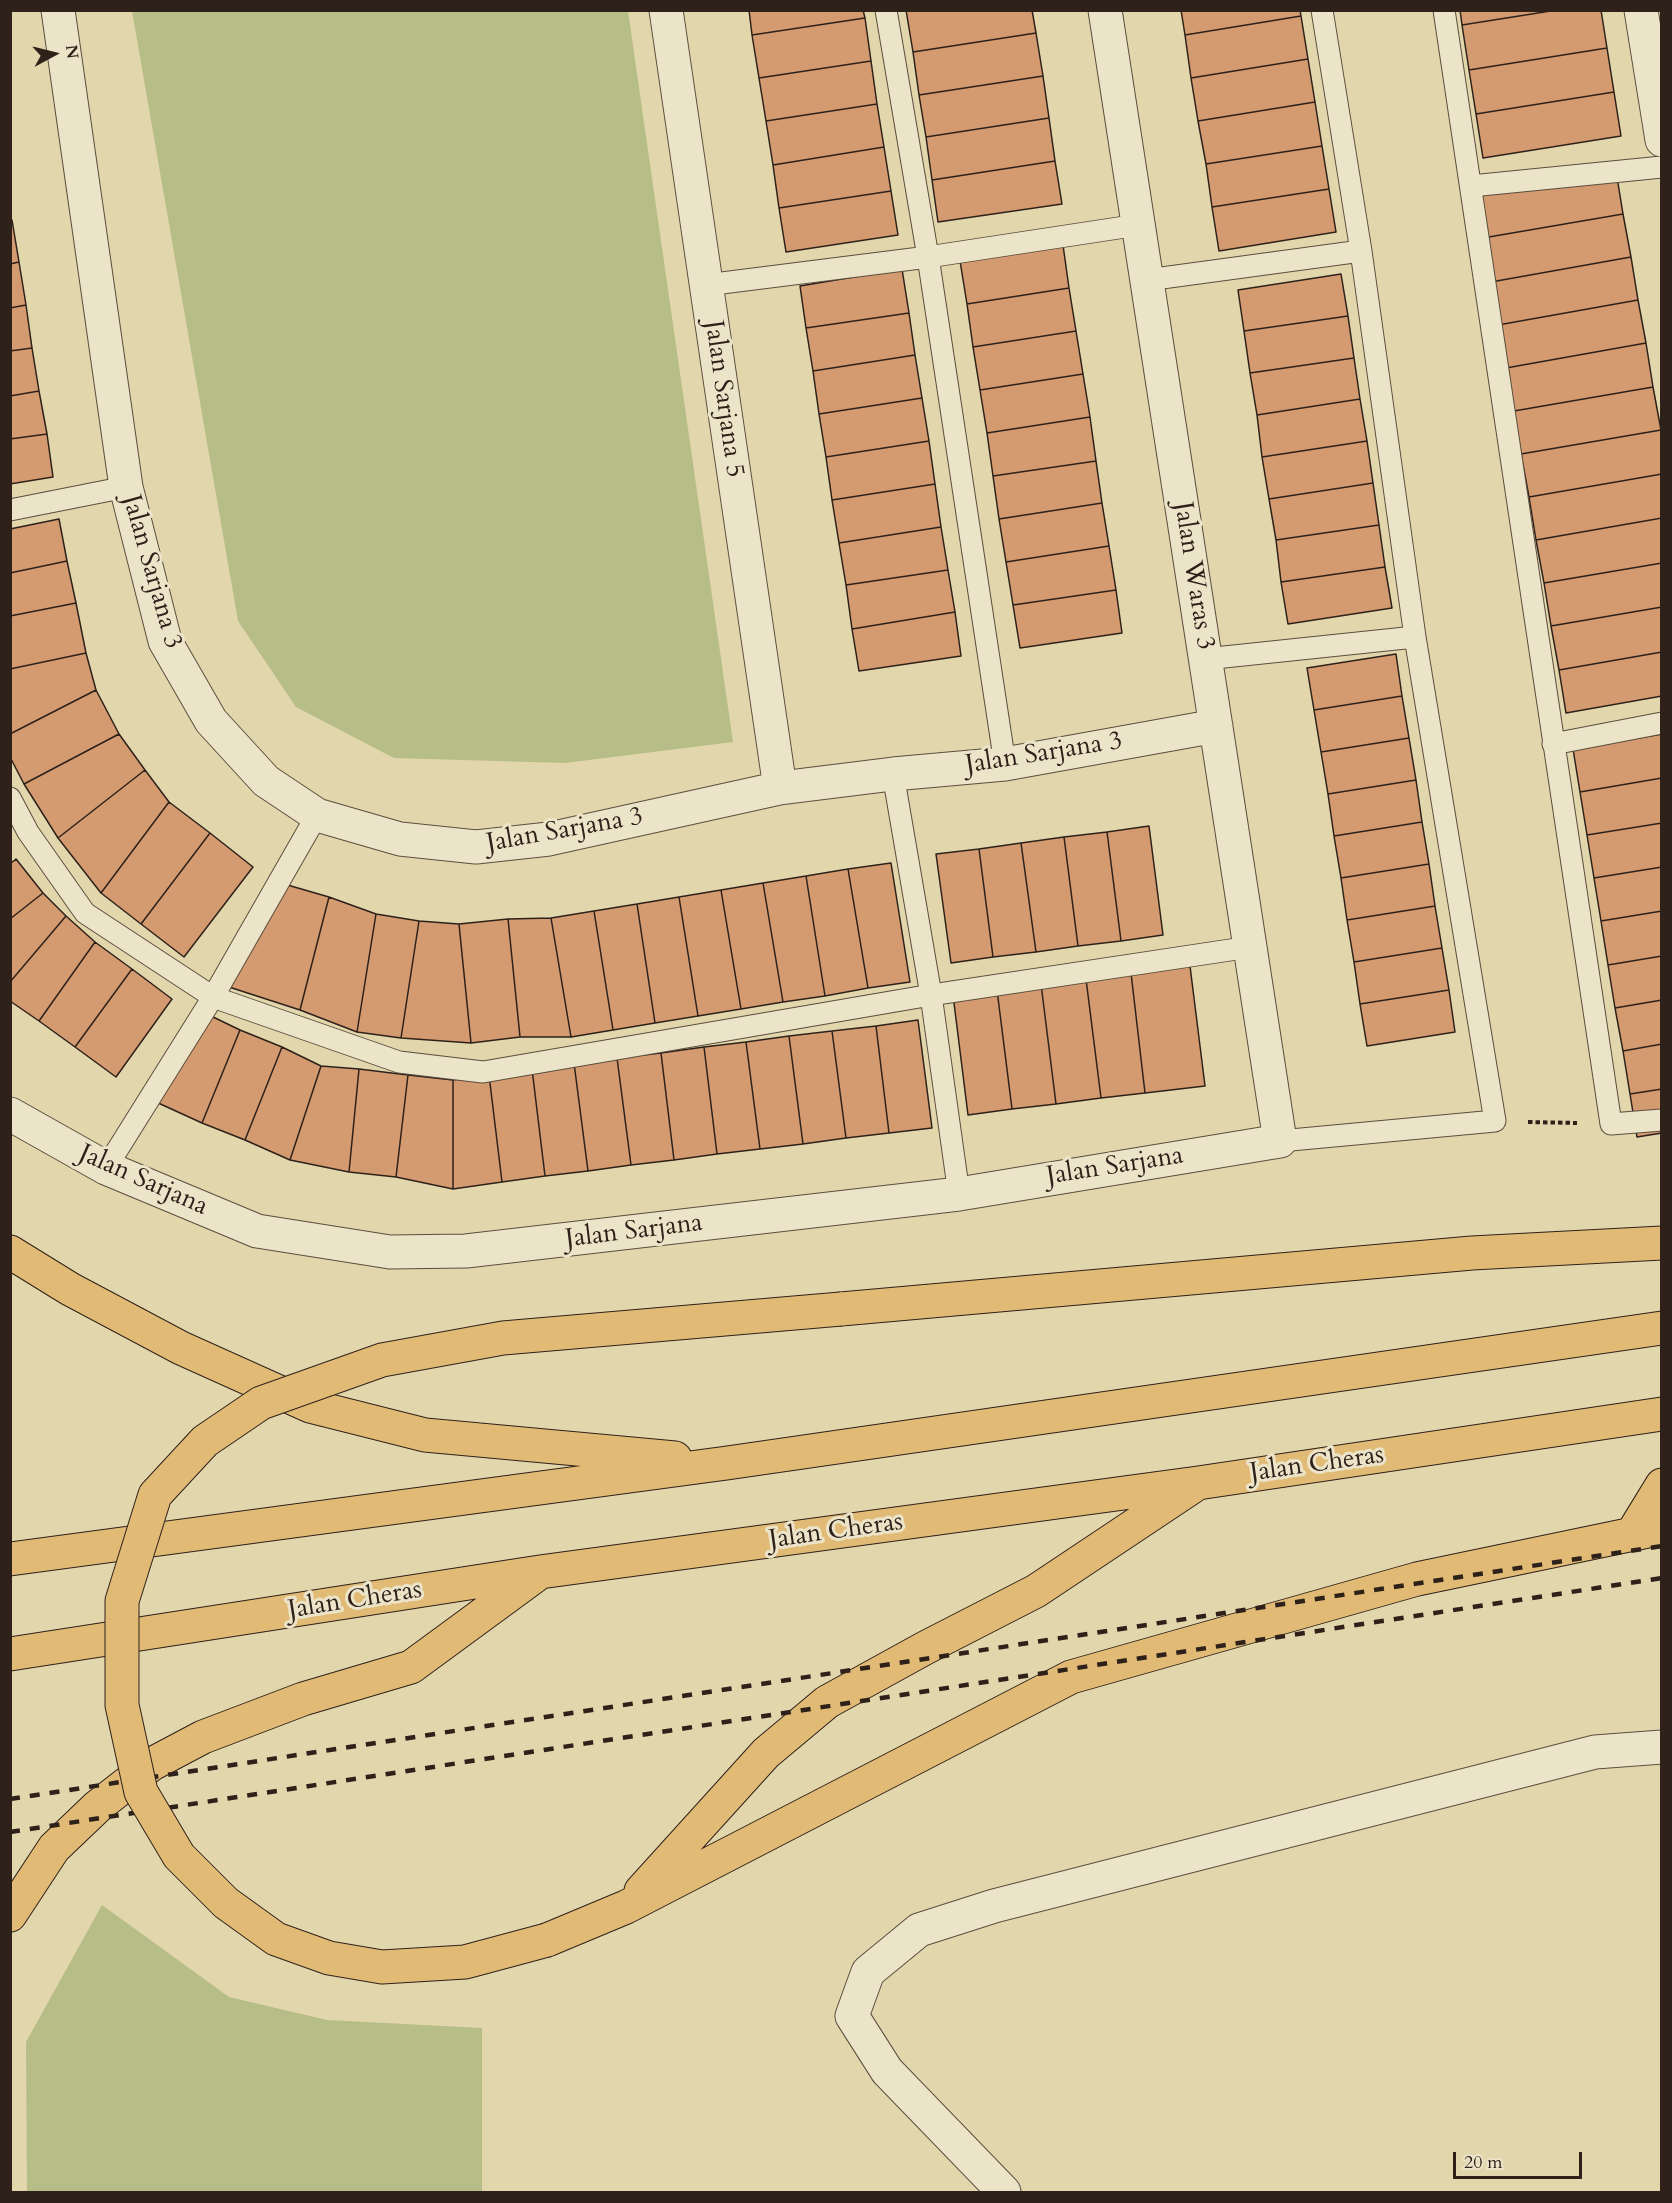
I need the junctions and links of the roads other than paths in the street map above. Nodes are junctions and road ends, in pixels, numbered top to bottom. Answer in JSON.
{"nodes":[{"id":1,"x":58,"y":10,"type":"edge"},
{"id":2,"x":666,"y":10,"type":"edge"},
{"id":3,"x":886,"y":10,"type":"edge"},
{"id":4,"x":1105,"y":10,"type":"edge"},
{"id":5,"x":1322,"y":10,"type":"edge"},
{"id":6,"x":1444,"y":10,"type":"edge"},
{"id":7,"x":1641,"y":10,"type":"edge"},
{"id":8,"x":1662,"y":140,"type":"edge"},
{"id":9,"x":1662,"y":167,"type":"edge"},
{"id":10,"x":1471,"y":186,"type":"junction"},
{"id":11,"x":1138,"y":225,"type":"junction"},
{"id":12,"x":1361,"y":251,"type":"junction"},
{"id":13,"x":928,"y":257,"type":"junction"},
{"id":14,"x":1147,"y":280,"type":"junction"},
{"id":15,"x":706,"y":285,"type":"junction"},
{"id":16,"x":126,"y":487,"type":"junction"},
{"id":17,"x":10,"y":510,"type":"edge"},
{"id":18,"x":1414,"y":637,"type":"junction"},
{"id":19,"x":1205,"y":659,"type":"junction"},
{"id":20,"x":1662,"y":723,"type":"edge"},
{"id":21,"x":1216,"y":726,"type":"junction"},
{"id":22,"x":1553,"y":744,"type":"junction"},
{"id":23,"x":1005,"y":764,"type":"junction"},
{"id":24,"x":893,"y":774,"type":"junction"},
{"id":25,"x":780,"y":788,"type":"junction"},
{"id":26,"x":10,"y":798,"type":"edge"},
{"id":27,"x":317,"y":815,"type":"junction"},
{"id":28,"x":1250,"y":947,"type":"junction"},
{"id":29,"x":931,"y":995,"type":"junction"},
{"id":30,"x":213,"y":997,"type":"junction"},
{"id":31,"x":10,"y":1114,"type":"edge"},
{"id":32,"x":1662,"y":1120,"type":"edge"},
{"id":33,"x":1280,"y":1141,"type":"junction"},
{"id":34,"x":106,"y":1168,"type":"junction"},
{"id":35,"x":959,"y":1194,"type":"junction"},
{"id":36,"x":1662,"y":1243,"type":"edge"},
{"id":37,"x":10,"y":1252,"type":"edge"},
{"id":38,"x":1662,"y":1328,"type":"edge"},
{"id":39,"x":1662,"y":1414,"type":"edge"},
{"id":40,"x":728,"y":1463,"type":"junction"},
{"id":41,"x":1198,"y":1483,"type":"junction"},
{"id":42,"x":1662,"y":1485,"type":"edge"},
{"id":43,"x":1647,"y":1531,"type":"edge"},
{"id":44,"x":10,"y":1559,"type":"edge"},
{"id":45,"x":540,"y":1572,"type":"junction"},
{"id":46,"x":10,"y":1654,"type":"edge"},
{"id":47,"x":1662,"y":1747,"type":"edge"},
{"id":48,"x":626,"y":1907,"type":"junction"},
{"id":49,"x":10,"y":1915,"type":"edge"},
{"id":50,"x":1004,"y":2193,"type":"edge"}],
"edges":[{"from":1,"to":16,"type":"street","name":"Jalan Sarjana 3"},
{"from":2,"to":15,"type":"street","name":"Jalan Sarjana 5"},
{"from":3,"to":13,"type":"lane"},
{"from":4,"to":11,"type":"street","name":"Jalan Waras 3"},
{"from":5,"to":12,"type":"lane"},
{"from":6,"to":10,"type":"lane"},
{"from":7,"to":8,"type":"street"},
{"from":9,"to":10,"type":"lane"},
{"from":10,"to":22,"type":"lane"},
{"from":11,"to":13,"type":"lane"},
{"from":11,"to":14,"type":"street","name":"Jalan Waras 3"},
{"from":12,"to":14,"type":"lane"},
{"from":12,"to":18,"type":"lane"},
{"from":13,"to":15,"type":"lane"},
{"from":13,"to":23,"type":"lane"},
{"from":14,"to":19,"type":"street","name":"Jalan Waras 3"},
{"from":15,"to":25,"type":"street","name":"Jalan Sarjana 5"},
{"from":16,"to":17,"type":"lane"},
{"from":16,"to":27,"type":"street","name":"Jalan Sarjana 3"},
{"from":18,"to":19,"type":"lane"},
{"from":18,"to":33,"type":"lane"},
{"from":19,"to":21,"type":"street","name":"Jalan Waras 3"},
{"from":20,"to":22,"type":"lane"},
{"from":21,"to":23,"type":"street","name":"Jalan Sarjana 3"},
{"from":21,"to":28,"type":"street","name":"Jalan Waras 3"},
{"from":22,"to":32,"type":"lane"},
{"from":23,"to":24,"type":"street","name":"Jalan Sarjana 3"},
{"from":24,"to":25,"type":"street","name":"Jalan Sarjana 3"},
{"from":24,"to":29,"type":"lane"},
{"from":25,"to":27,"type":"street","name":"Jalan Sarjana 3"},
{"from":26,"to":30,"type":"lane"},
{"from":27,"to":30,"type":"lane"},
{"from":28,"to":29,"type":"lane"},
{"from":28,"to":33,"type":"street","name":"Jalan Waras 3"},
{"from":29,"to":30,"type":"lane"},
{"from":29,"to":35,"type":"lane"},
{"from":30,"to":34,"type":"lane"},
{"from":31,"to":34,"type":"street","name":"Jalan Sarjana"},
{"from":33,"to":35,"type":"street","name":"Jalan Sarjana"},
{"from":34,"to":35,"type":"street","name":"Jalan Sarjana"},
{"from":36,"to":48,"type":"highway","bridge":true},
{"from":37,"to":40,"type":"highway"},
{"from":38,"to":40,"type":"highway"},
{"from":39,"to":41,"type":"highway","name":"Jalan Cheras"},
{"from":40,"to":44,"type":"highway"},
{"from":41,"to":45,"type":"highway","name":"Jalan Cheras"},
{"from":41,"to":48,"type":"highway"},
{"from":42,"to":43,"type":"highway"},
{"from":43,"to":48,"type":"highway"},
{"from":45,"to":46,"type":"highway","name":"Jalan Cheras"},
{"from":45,"to":49,"type":"highway"},
{"from":47,"to":50,"type":"street"}]}
